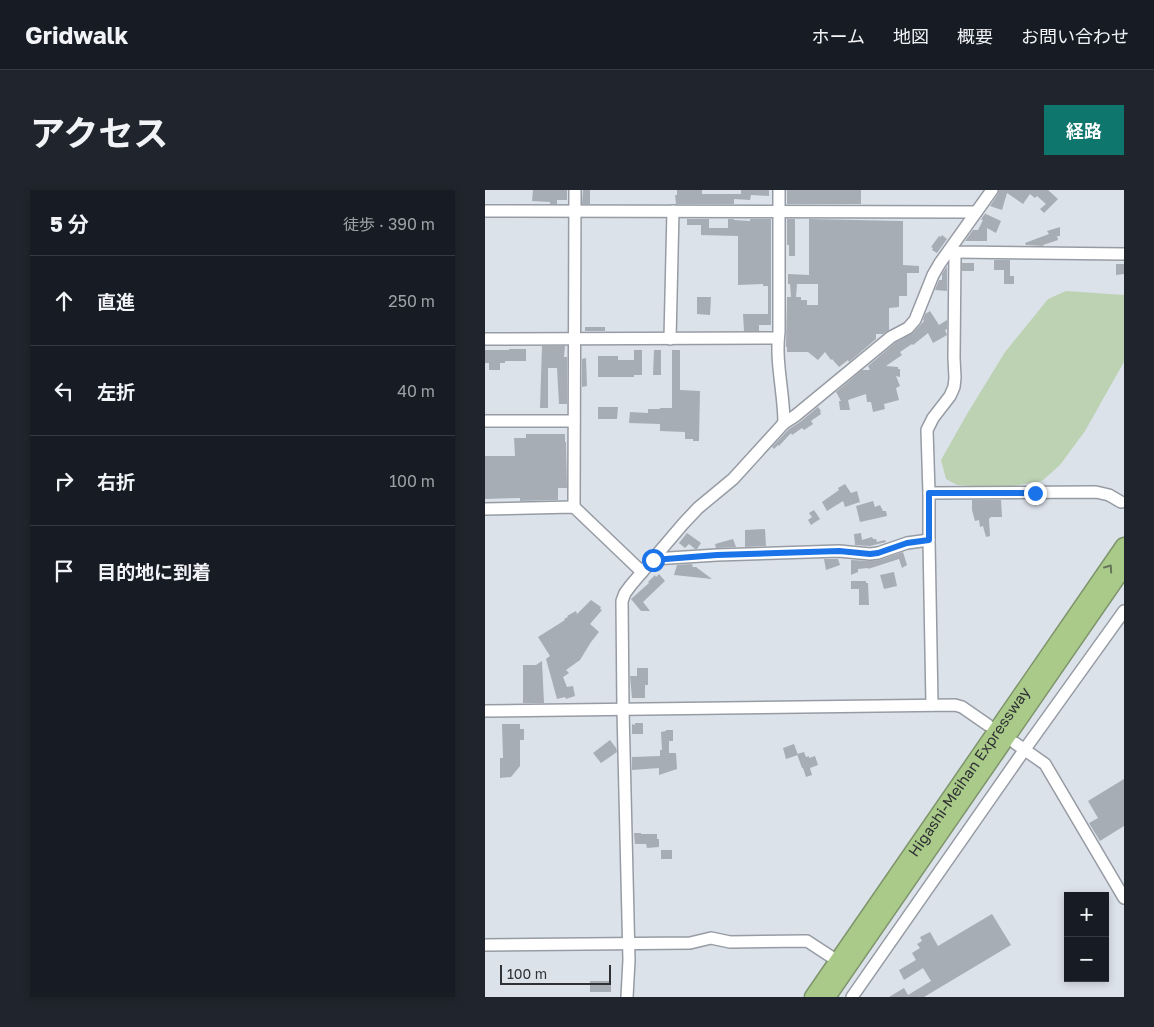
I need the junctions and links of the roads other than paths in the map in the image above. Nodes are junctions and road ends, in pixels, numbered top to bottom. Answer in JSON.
{"nodes":[{"id":1,"x":575,"y":190,"type":"edge"},
{"id":2,"x":779,"y":190,"type":"edge"},
{"id":3,"x":992,"y":190,"type":"edge"},
{"id":4,"x":485,"y":211,"type":"edge"},
{"id":5,"x":673,"y":211,"type":"junction"},
{"id":6,"x":575,"y":212,"type":"junction"},
{"id":7,"x":779,"y":212,"type":"junction"},
{"id":8,"x":976,"y":212,"type":"junction"},
{"id":9,"x":952,"y":252,"type":"junction"},
{"id":10,"x":1124,"y":254,"type":"edge"},
{"id":11,"x":778,"y":338,"type":"junction"},
{"id":12,"x":485,"y":339,"type":"edge"},
{"id":13,"x":574,"y":339,"type":"junction"},
{"id":14,"x":671,"y":339,"type":"junction"},
{"id":15,"x":574,"y":420,"type":"junction"},
{"id":16,"x":485,"y":421,"type":"edge"},
{"id":17,"x":784,"y":423,"type":"junction"},
{"id":18,"x":929,"y":493,"type":"junction"},
{"id":19,"x":1121,"y":502,"type":"dead end"},
{"id":20,"x":574,"y":507,"type":"junction"},
{"id":21,"x":485,"y":509,"type":"edge"},
{"id":22,"x":929,"y":540,"type":"junction"},
{"id":23,"x":1124,"y":546,"type":"edge"},
{"id":24,"x":653,"y":560,"type":"junction"},
{"id":25,"x":1124,"y":567,"type":"edge"},
{"id":26,"x":642,"y":572,"type":"junction"},
{"id":27,"x":1124,"y":611,"type":"edge"},
{"id":28,"x":932,"y":705,"type":"junction"},
{"id":29,"x":623,"y":710,"type":"junction"},
{"id":30,"x":485,"y":712,"type":"edge"},
{"id":31,"x":988,"y":725,"type":"dead end"},
{"id":32,"x":1020,"y":746,"type":"junction"},
{"id":33,"x":1124,"y":898,"type":"edge"},
{"id":34,"x":628,"y":943,"type":"junction"},
{"id":35,"x":485,"y":945,"type":"edge"},
{"id":36,"x":830,"y":956,"type":"dead end"},
{"id":37,"x":627,"y":997,"type":"edge"},
{"id":38,"x":813,"y":997,"type":"edge"},
{"id":39,"x":827,"y":997,"type":"edge"},
{"id":40,"x":852,"y":997,"type":"edge"}],
"edges":[{"from":1,"to":6,"type":"street"},
{"from":2,"to":7,"type":"street"},
{"from":3,"to":8,"type":"street"},
{"from":4,"to":6,"type":"street"},
{"from":5,"to":6,"type":"street"},
{"from":5,"to":7,"type":"street"},
{"from":5,"to":14,"type":"street"},
{"from":6,"to":13,"type":"street"},
{"from":7,"to":8,"type":"street"},
{"from":7,"to":11,"type":"street"},
{"from":8,"to":9,"type":"street"},
{"from":9,"to":10,"type":"street"},
{"from":9,"to":17,"type":"street"},
{"from":9,"to":18,"type":"street"},
{"from":11,"to":14,"type":"street"},
{"from":11,"to":17,"type":"street"},
{"from":12,"to":13,"type":"street"},
{"from":13,"to":14,"type":"street"},
{"from":13,"to":15,"type":"street"},
{"from":15,"to":16,"type":"street"},
{"from":15,"to":20,"type":"street"},
{"from":17,"to":24,"type":"street"},
{"from":18,"to":19,"type":"street"},
{"from":18,"to":22,"type":"street"},
{"from":20,"to":21,"type":"street"},
{"from":20,"to":26,"type":"street"},
{"from":22,"to":24,"type":"street"},
{"from":22,"to":28,"type":"street"},
{"from":38,"to":23,"type":"highway","name":"Higashi-Meihan Expressway","one_way":true},
{"from":24,"to":26,"type":"street"},
{"from":25,"to":39,"type":"highway","name":"Higashi-Meihan Expressway"},
{"from":26,"to":29,"type":"street"},
{"from":27,"to":32,"type":"street"},
{"from":28,"to":29,"type":"street"},
{"from":28,"to":31,"type":"street"},
{"from":29,"to":30,"type":"street"},
{"from":29,"to":34,"type":"street"},
{"from":32,"to":33,"type":"street"},
{"from":32,"to":40,"type":"street"},
{"from":34,"to":35,"type":"street"},
{"from":34,"to":36,"type":"street"},
{"from":34,"to":37,"type":"street"}]}
